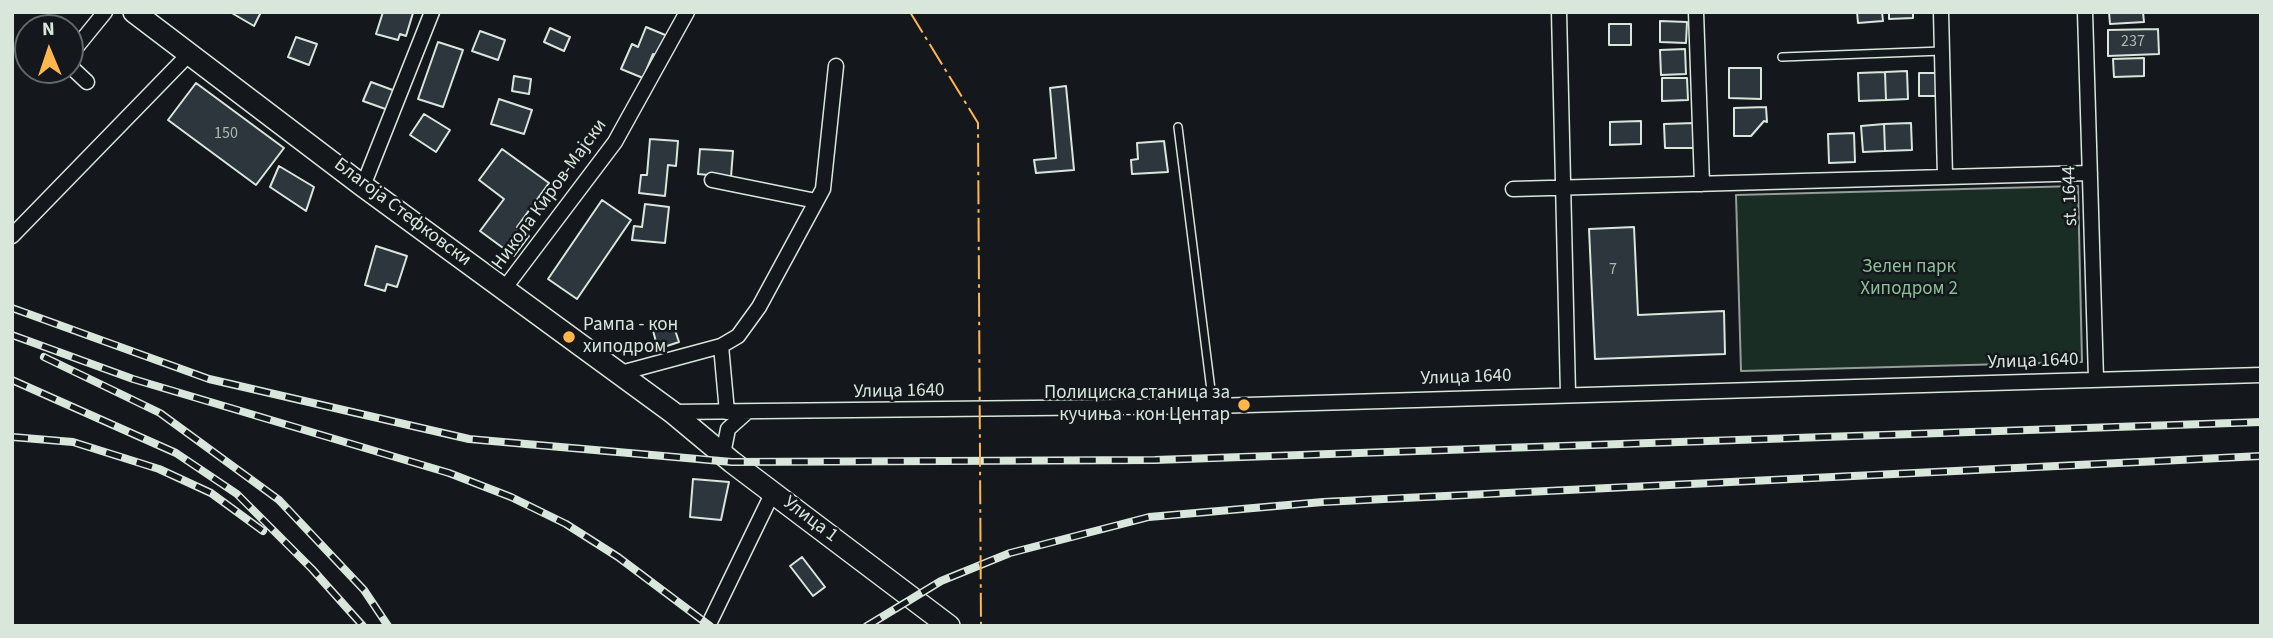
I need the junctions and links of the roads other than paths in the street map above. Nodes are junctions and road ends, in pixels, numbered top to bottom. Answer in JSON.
{"nodes":[{"id":1,"x":106,"y":12,"type":"edge"},
{"id":2,"x":432,"y":12,"type":"edge"},
{"id":3,"x":687,"y":12,"type":"edge"},
{"id":4,"x":1559,"y":12,"type":"edge"},
{"id":5,"x":1696,"y":12,"type":"edge"},
{"id":6,"x":1941,"y":12,"type":"edge"},
{"id":7,"x":2085,"y":12,"type":"edge"},
{"id":8,"x":137,"y":13,"type":"edge"},
{"id":9,"x":84,"y":38,"type":"edge"},
{"id":10,"x":1942,"y":51,"type":"junction"},
{"id":11,"x":191,"y":52,"type":"junction"},
{"id":12,"x":1782,"y":57,"type":"dead end"},
{"id":13,"x":836,"y":66,"type":"dead end"},
{"id":14,"x":84,"y":79,"type":"edge"},
{"id":15,"x":87,"y":82,"type":"dead end"},
{"id":16,"x":1178,"y":127,"type":"dead end"},
{"id":17,"x":2090,"y":173,"type":"junction"},
{"id":18,"x":1945,"y":177,"type":"junction"},
{"id":19,"x":712,"y":180,"type":"dead end"},
{"id":20,"x":1702,"y":184,"type":"junction"},
{"id":21,"x":363,"y":186,"type":"junction"},
{"id":22,"x":1563,"y":188,"type":"junction"},
{"id":23,"x":1513,"y":189,"type":"dead end"},
{"id":24,"x":816,"y":201,"type":"junction"},
{"id":25,"x":12,"y":236,"type":"edge"},
{"id":26,"x":504,"y":289,"type":"junction"},
{"id":27,"x":721,"y":345,"type":"junction"},
{"id":28,"x":617,"y":373,"type":"junction"},
{"id":29,"x":2261,"y":375,"type":"edge"},
{"id":30,"x":2096,"y":379,"type":"junction"},
{"id":31,"x":1568,"y":394,"type":"junction"},
{"id":32,"x":1213,"y":406,"type":"junction"},
{"id":33,"x":672,"y":412,"type":"junction"},
{"id":34,"x":727,"y":412,"type":"junction"},
{"id":35,"x":747,"y":412,"type":"junction"},
{"id":36,"x":723,"y":454,"type":"junction"},
{"id":37,"x":773,"y":492,"type":"junction"},
{"id":38,"x":708,"y":626,"type":"edge"},
{"id":39,"x":949,"y":626,"type":"edge"}],
"edges":[{"from":1,"to":9,"type":"street"},
{"from":2,"to":21,"type":"street"},
{"from":3,"to":26,"type":"street","name":"Никола Киров-Мајски"},
{"from":4,"to":22,"type":"street"},
{"from":5,"to":20,"type":"street"},
{"from":6,"to":10,"type":"street"},
{"from":7,"to":17,"type":"street","name":"st. 1644"},
{"from":8,"to":11,"type":"main road","name":"Благоја Стефковски"},
{"from":10,"to":12,"type":"lane"},
{"from":10,"to":18,"type":"street"},
{"from":11,"to":21,"type":"main road","name":"Благоја Стефковски"},
{"from":11,"to":25,"type":"street"},
{"from":13,"to":24,"type":"street"},
{"from":14,"to":15,"type":"street"},
{"from":16,"to":32,"type":"lane"},
{"from":17,"to":18,"type":"street"},
{"from":17,"to":30,"type":"street","name":"st. 1644"},
{"from":18,"to":20,"type":"street"},
{"from":19,"to":24,"type":"street"},
{"from":20,"to":22,"type":"street"},
{"from":21,"to":26,"type":"main road","name":"Благоја Стефковски"},
{"from":22,"to":23,"type":"street"},
{"from":22,"to":31,"type":"street"},
{"from":24,"to":27,"type":"street"},
{"from":26,"to":28,"type":"main road","name":"Благоја Стефковски"},
{"from":27,"to":28,"type":"street"},
{"from":27,"to":34,"type":"street"},
{"from":28,"to":33,"type":"main road","name":"Благоја Стефковски"},
{"from":29,"to":30,"type":"street","name":"Улица 1640"},
{"from":30,"to":31,"type":"street","name":"Улица 1640"},
{"from":31,"to":32,"type":"street","name":"Улица 1640"},
{"from":32,"to":35,"type":"street","name":"Улица 1640"},
{"from":33,"to":34,"type":"street","name":"Улица 1640"},
{"from":33,"to":36,"type":"main road","name":"Улица 1"},
{"from":34,"to":35,"type":"street","name":"Улица 1640"},
{"from":35,"to":36,"type":"street"},
{"from":36,"to":37,"type":"main road","name":"Улица 1"},
{"from":37,"to":38,"type":"street"},
{"from":37,"to":39,"type":"main road","name":"Улица 1"}]}
